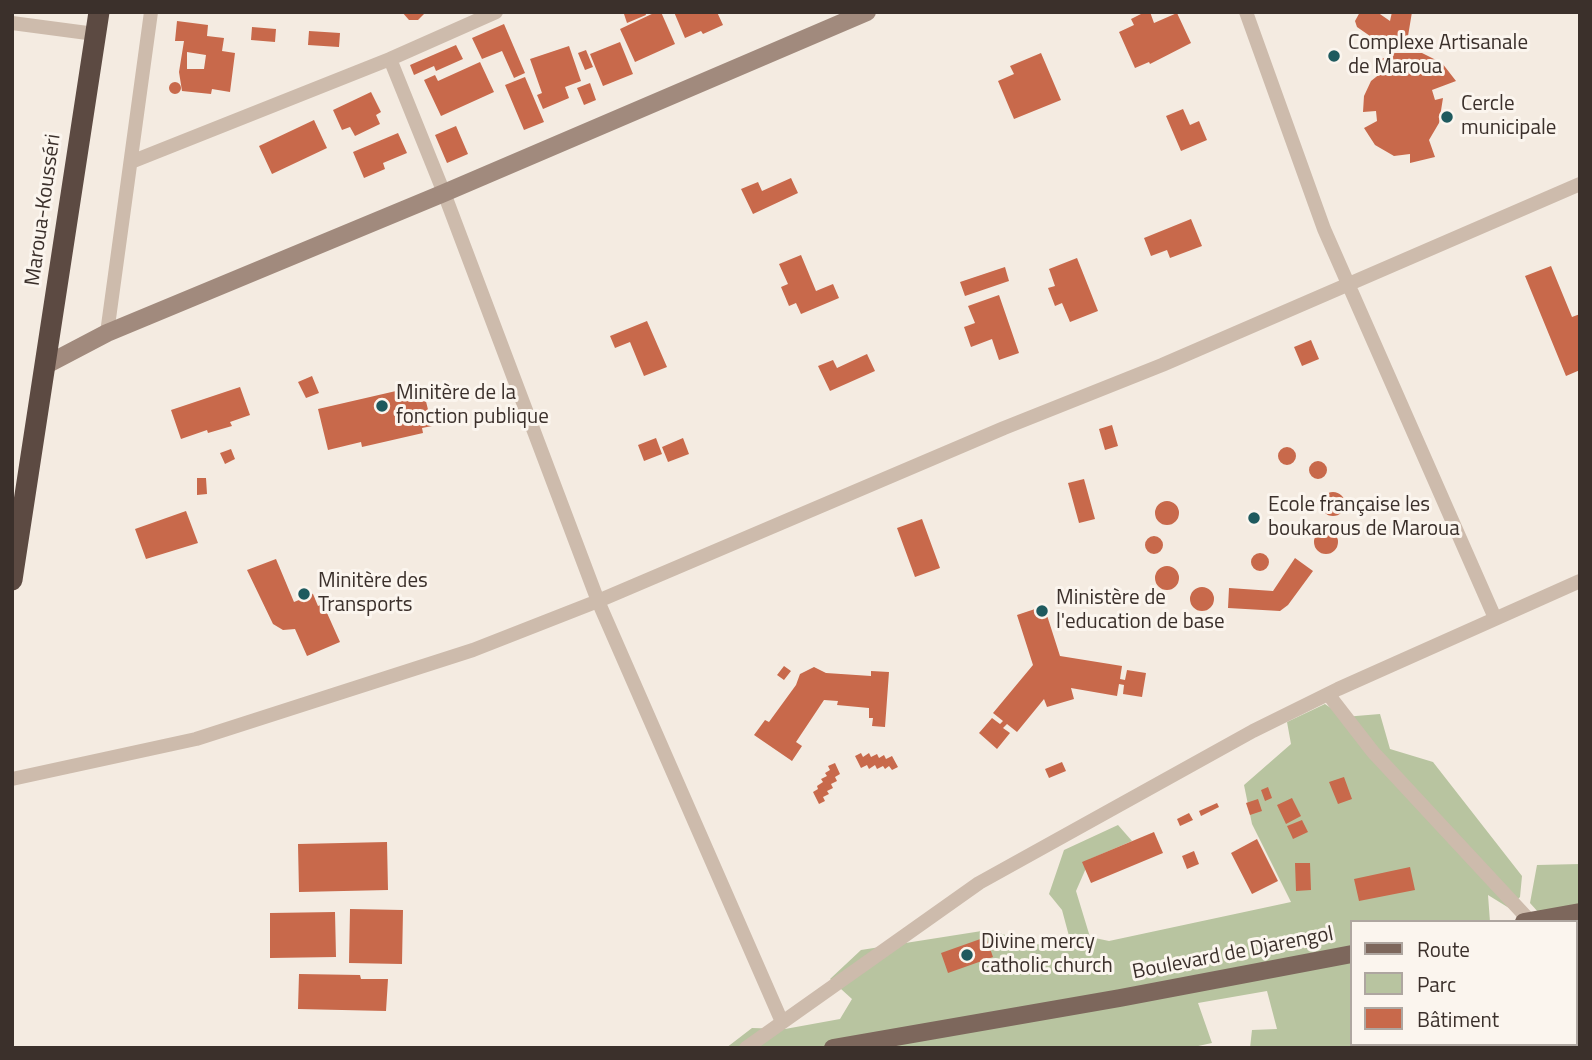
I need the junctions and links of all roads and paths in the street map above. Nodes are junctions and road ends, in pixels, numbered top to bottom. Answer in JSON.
{"nodes":[{"id":1,"x":99,"y":12,"type":"edge"},
{"id":2,"x":150,"y":12,"type":"edge"},
{"id":3,"x":496,"y":12,"type":"edge"},
{"id":4,"x":867,"y":12,"type":"edge"},
{"id":5,"x":1246,"y":12,"type":"edge"},
{"id":6,"x":12,"y":23,"type":"edge"},
{"id":7,"x":95,"y":34,"type":"junction"},
{"id":8,"x":390,"y":59,"type":"junction"},
{"id":9,"x":131,"y":162,"type":"junction"},
{"id":10,"x":1580,"y":184,"type":"edge"},
{"id":11,"x":444,"y":193,"type":"junction"},
{"id":12,"x":1348,"y":286,"type":"junction"},
{"id":13,"x":107,"y":333,"type":"junction"},
{"id":14,"x":46,"y":365,"type":"junction"},
{"id":15,"x":12,"y":580,"type":"edge"},
{"id":16,"x":1580,"y":581,"type":"edge"},
{"id":17,"x":598,"y":601,"type":"junction"},
{"id":18,"x":1495,"y":618,"type":"junction"},
{"id":19,"x":1328,"y":694,"type":"junction"},
{"id":20,"x":12,"y":779,"type":"edge"},
{"id":21,"x":1580,"y":912,"type":"edge"},
{"id":22,"x":1528,"y":920,"type":"edge"},
{"id":23,"x":1535,"y":920,"type":"edge"},
{"id":24,"x":1350,"y":954,"type":"edge"},
{"id":25,"x":782,"y":1023,"type":"junction"},
{"id":26,"x":746,"y":1048,"type":"edge"},
{"id":27,"x":833,"y":1048,"type":"edge"}],
"edges":[{"from":1,"to":7,"type":"highway","name":"Maroua-Kousséri"},
{"from":2,"to":9,"type":"street"},
{"from":3,"to":8,"type":"street"},
{"from":4,"to":11,"type":"street"},
{"from":5,"to":12,"type":"street"},
{"from":6,"to":7,"type":"street"},
{"from":7,"to":14,"type":"highway","name":"Maroua-Kousséri"},
{"from":8,"to":9,"type":"street"},
{"from":8,"to":11,"type":"street"},
{"from":9,"to":13,"type":"street"},
{"from":10,"to":12,"type":"street"},
{"from":11,"to":13,"type":"street"},
{"from":11,"to":17,"type":"street"},
{"from":12,"to":17,"type":"street"},
{"from":12,"to":18,"type":"street"},
{"from":13,"to":14,"type":"street"},
{"from":14,"to":15,"type":"highway","name":"Maroua-Kousséri"},
{"from":16,"to":18,"type":"street"},
{"from":17,"to":20,"type":"street"},
{"from":17,"to":25,"type":"street"},
{"from":18,"to":19,"type":"street"},
{"from":19,"to":22,"type":"street"},
{"from":19,"to":25,"type":"street"},
{"from":21,"to":23,"type":"main road"},
{"from":24,"to":27,"type":"main road","name":"Boulevard de Djarengol"},
{"from":25,"to":26,"type":"street"}]}
